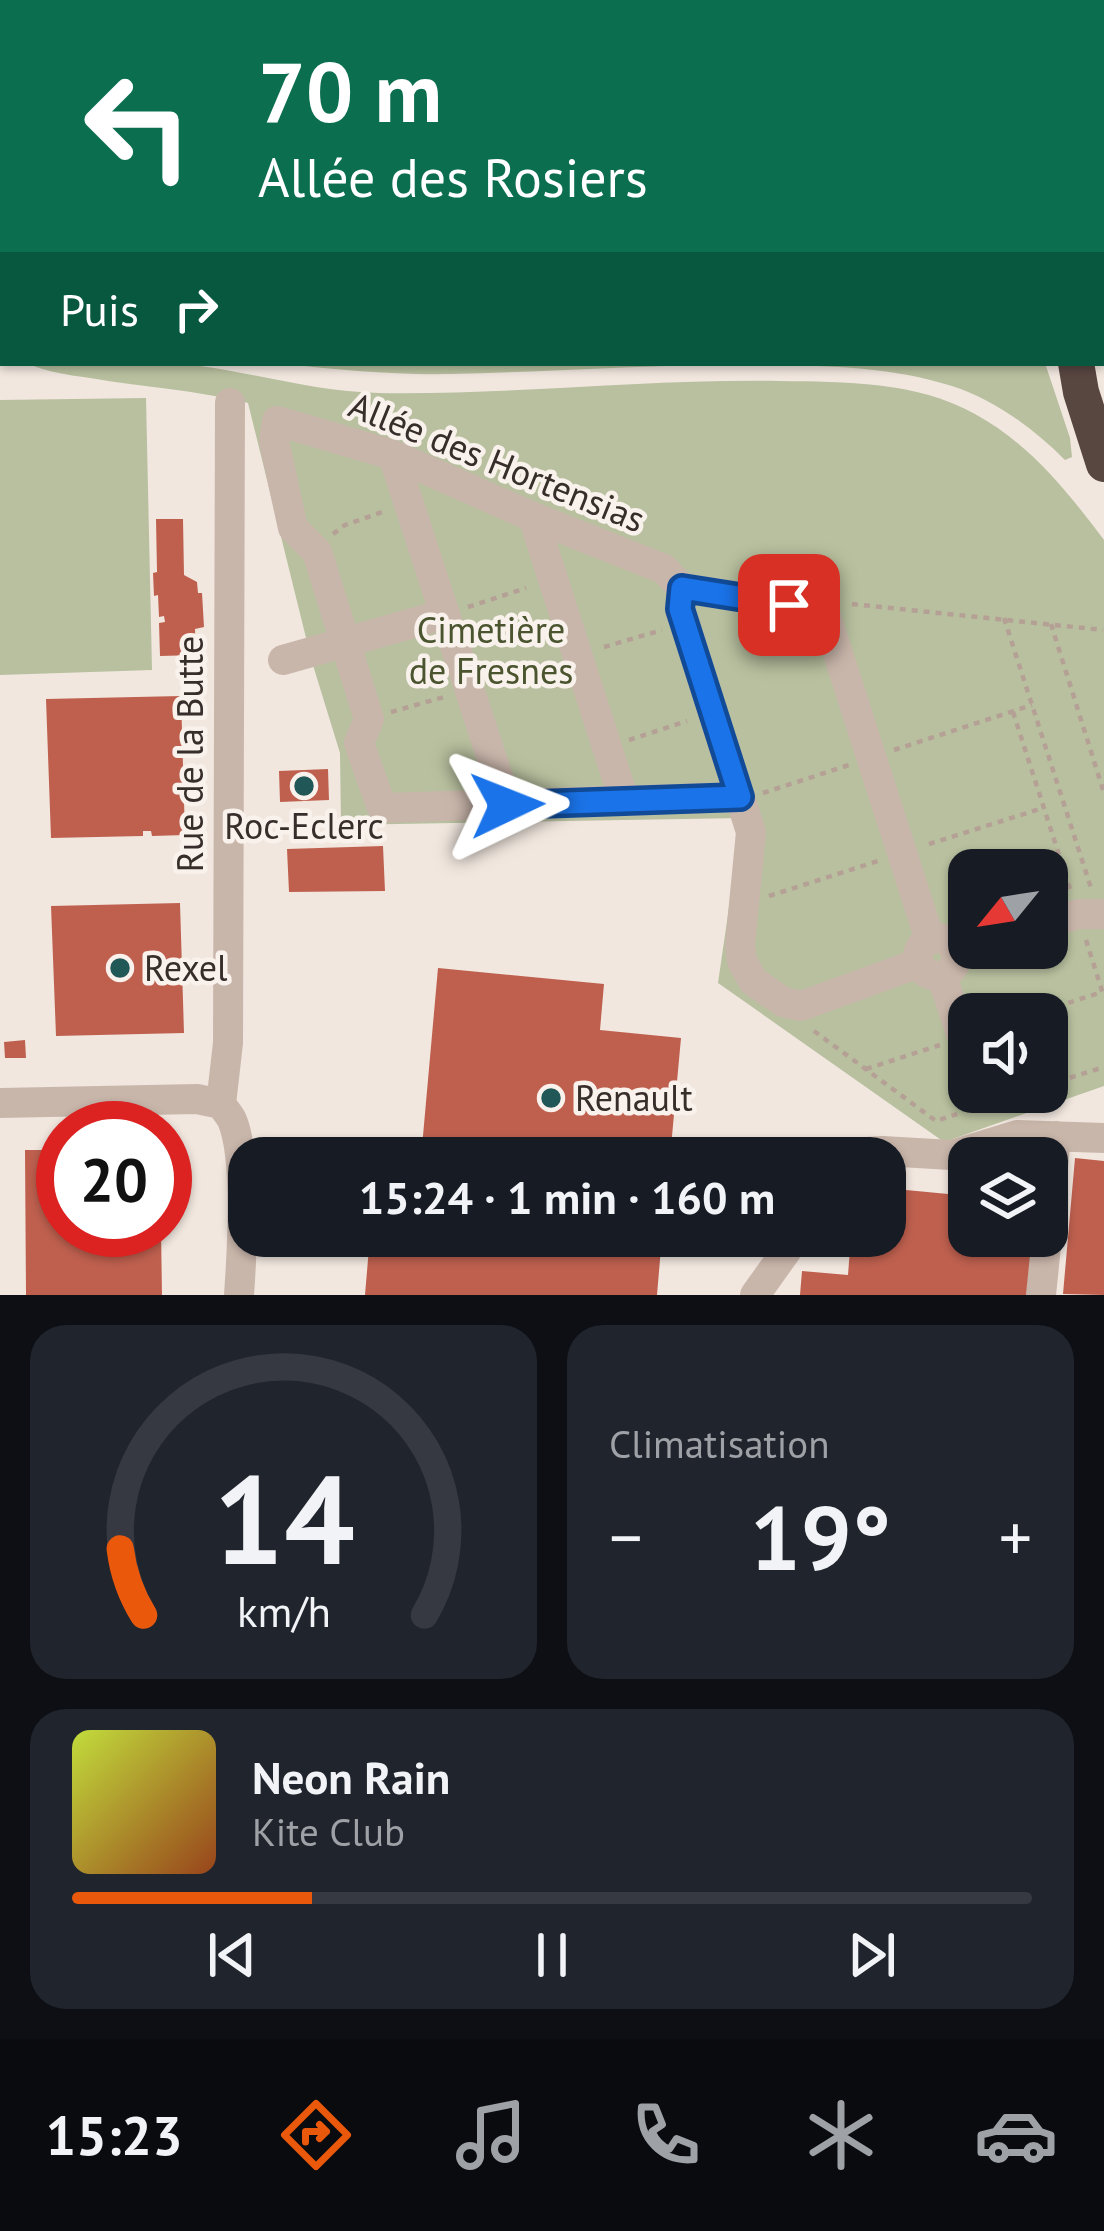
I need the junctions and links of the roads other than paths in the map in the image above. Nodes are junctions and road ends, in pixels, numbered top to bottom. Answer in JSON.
{"nodes":[{"id":1,"x":1077,"y":366,"type":"edge"},
{"id":2,"x":1087,"y":366,"type":"edge"},
{"id":3,"x":1104,"y":402,"type":"edge"},
{"id":4,"x":230,"y":403,"type":"dead end"},
{"id":5,"x":393,"y":455,"type":"junction"},
{"id":6,"x":1104,"y":464,"type":"edge"},
{"id":7,"x":533,"y":518,"type":"junction"},
{"id":8,"x":682,"y":588,"type":"junction"},
{"id":9,"x":446,"y":614,"type":"junction"},
{"id":10,"x":347,"y":642,"type":"junction"},
{"id":11,"x":297,"y":655,"type":"dead end"},
{"id":12,"x":740,"y":797,"type":"junction"},
{"id":13,"x":624,"y":800,"type":"junction"},
{"id":14,"x":507,"y":805,"type":"junction"},
{"id":15,"x":943,"y":956,"type":"edge"},
{"id":16,"x":952,"y":993,"type":"edge"},
{"id":17,"x":0,"y":1103,"type":"edge"},
{"id":18,"x":221,"y":1104,"type":"junction"},
{"id":19,"x":1056,"y":1136,"type":"joint"},
{"id":20,"x":235,"y":1137,"type":"edge"},
{"id":21,"x":1104,"y":1138,"type":"edge"},
{"id":22,"x":906,"y":1152,"type":"edge"},
{"id":23,"x":242,"y":1257,"type":"edge"},
{"id":24,"x":248,"y":1257,"type":"edge"},
{"id":25,"x":782,"y":1257,"type":"edge"},
{"id":26,"x":1045,"y":1257,"type":"edge"},
{"id":27,"x":239,"y":1295,"type":"edge"},
{"id":28,"x":261,"y":1295,"type":"edge"},
{"id":29,"x":755,"y":1295,"type":"edge"},
{"id":30,"x":1041,"y":1295,"type":"edge"}],
"edges":[{"from":1,"to":6,"type":"highway"},
{"from":2,"to":3,"type":"highway"},
{"from":4,"to":18,"type":"street","name":"Rue de la Butte"},
{"from":5,"to":7,"type":"street","name":"Allée des Hortensias"},
{"from":5,"to":9,"type":"street"},
{"from":5,"to":10,"type":"street","name":"Allée des Hortensias"},
{"from":7,"to":8,"type":"street","name":"Allée des Hortensias"},
{"from":7,"to":13,"type":"street"},
{"from":8,"to":12,"type":"street"},
{"from":8,"to":15,"type":"street"},
{"from":9,"to":10,"type":"street"},
{"from":9,"to":14,"type":"street"},
{"from":10,"to":11,"type":"street"},
{"from":10,"to":14,"type":"street"},
{"from":12,"to":13,"type":"street"},
{"from":12,"to":15,"type":"street"},
{"from":13,"to":14,"type":"street"},
{"from":15,"to":16,"type":"street"},
{"from":17,"to":18,"type":"street"},
{"from":18,"to":20,"type":"street"},
{"from":19,"to":21,"type":"street"},
{"from":19,"to":22,"type":"street"},
{"from":23,"to":27,"type":"street"},
{"from":24,"to":28,"type":"street"},
{"from":25,"to":29,"type":"street"},
{"from":26,"to":30,"type":"street"}]}
